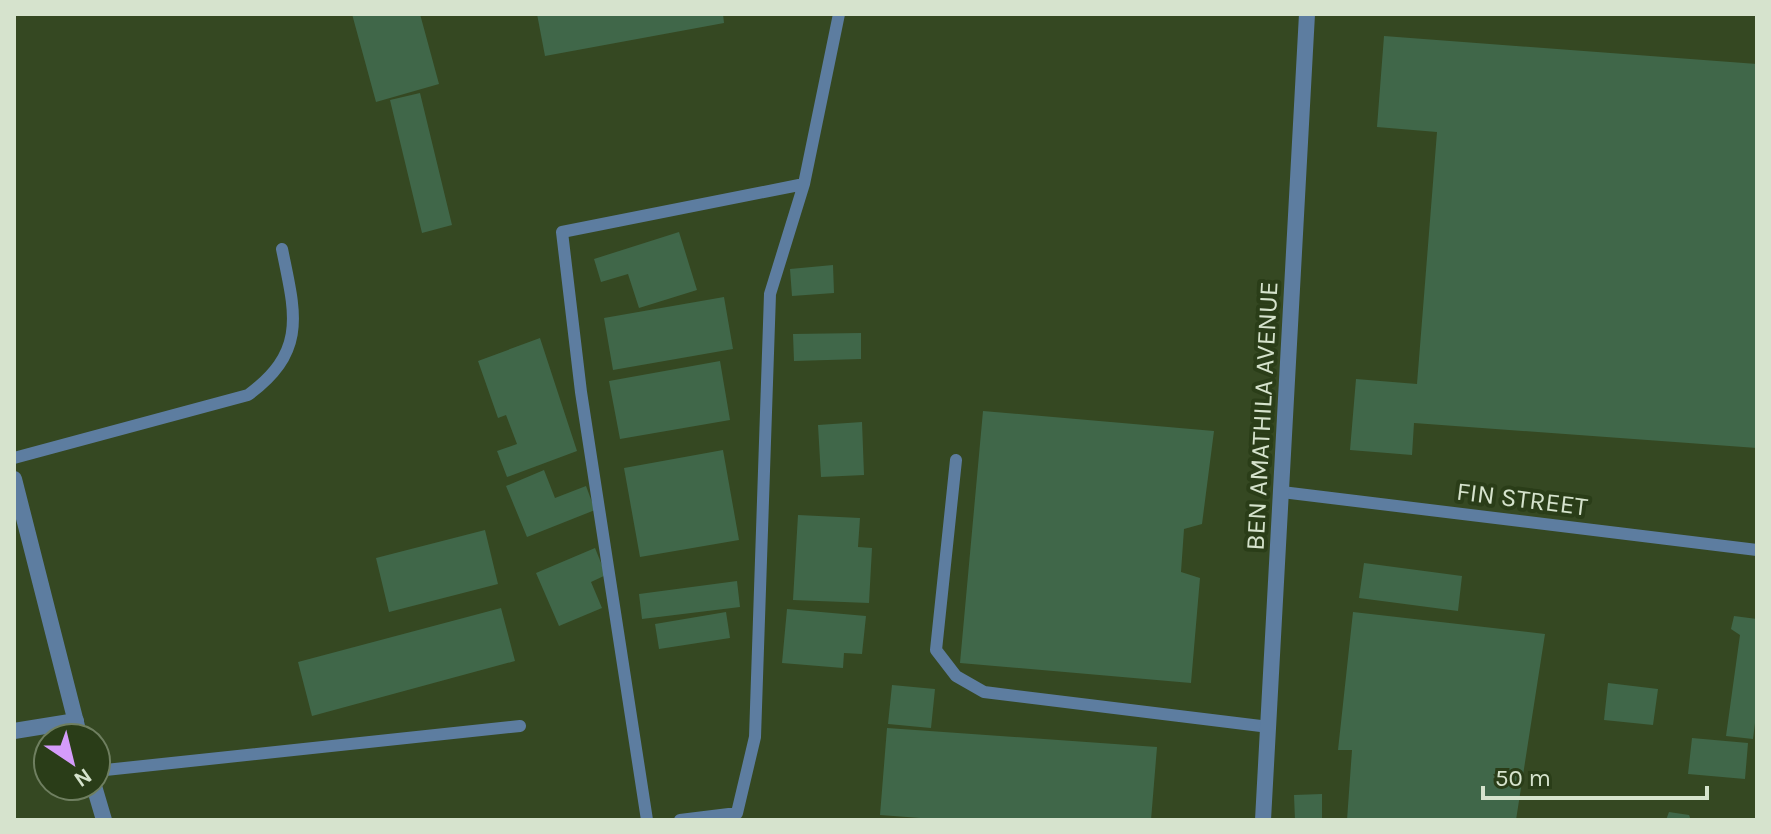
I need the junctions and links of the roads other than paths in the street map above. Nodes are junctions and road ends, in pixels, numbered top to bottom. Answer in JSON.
{"nodes":[{"id":1,"x":839,"y":14,"type":"edge"},
{"id":2,"x":1307,"y":14,"type":"edge"},
{"id":3,"x":804,"y":184,"type":"junction"},
{"id":4,"x":282,"y":249,"type":"dead end"},
{"id":5,"x":14,"y":458,"type":"edge"},
{"id":6,"x":956,"y":460,"type":"dead end"},
{"id":7,"x":14,"y":479,"type":"edge"},
{"id":8,"x":1282,"y":492,"type":"junction"},
{"id":9,"x":1757,"y":550,"type":"edge"},
{"id":10,"x":76,"y":721,"type":"joint"},
{"id":11,"x":520,"y":726,"type":"dead end"},
{"id":12,"x":1269,"y":727,"type":"junction"},
{"id":13,"x":14,"y":731,"type":"edge"},
{"id":14,"x":112,"y":769,"type":"edge"},
{"id":15,"x":647,"y":820,"type":"edge"},
{"id":16,"x":680,"y":820,"type":"edge"},
{"id":17,"x":1263,"y":820,"type":"edge"}],
"edges":[{"from":1,"to":3,"type":"lane"},
{"from":2,"to":8,"type":"street","name":"BEN AMATHILA AVENUE"},
{"from":3,"to":15,"type":"lane"},
{"from":3,"to":16,"type":"lane"},
{"from":4,"to":5,"type":"lane"},
{"from":6,"to":12,"type":"lane"},
{"from":7,"to":10,"type":"street"},
{"from":8,"to":9,"type":"lane","name":"FIN STREET"},
{"from":8,"to":12,"type":"street","name":"BEN AMATHILA AVENUE"},
{"from":10,"to":13,"type":"street"},
{"from":11,"to":14,"type":"lane"},
{"from":12,"to":17,"type":"street","name":"BEN AMATHILA AVENUE"}]}
